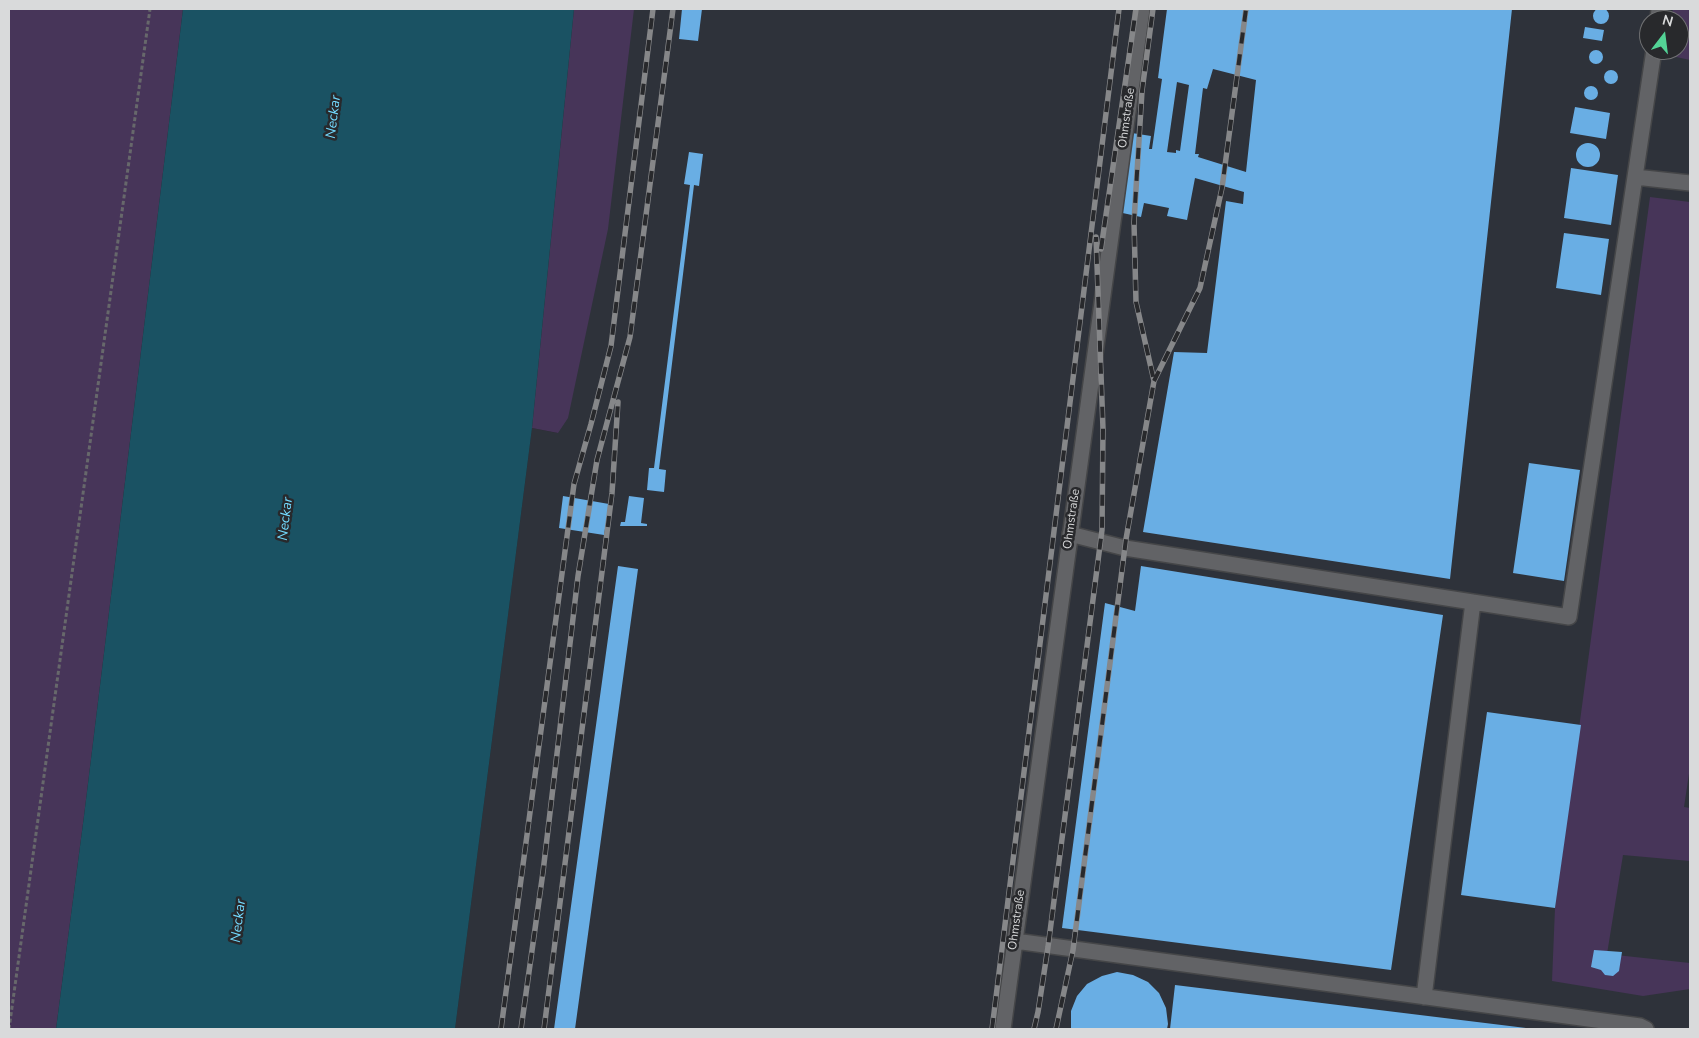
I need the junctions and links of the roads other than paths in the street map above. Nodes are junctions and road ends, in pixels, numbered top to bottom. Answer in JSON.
{"nodes":[{"id":1,"x":1142,"y":9,"type":"edge"},
{"id":2,"x":1653,"y":60,"type":"edge"},
{"id":3,"x":1635,"y":177,"type":"junction"},
{"id":4,"x":1690,"y":183,"type":"edge"},
{"id":5,"x":1070,"y":534,"type":"junction"},
{"id":6,"x":1473,"y":602,"type":"junction"},
{"id":7,"x":1015,"y":941,"type":"junction"},
{"id":8,"x":1424,"y":997,"type":"junction"},
{"id":9,"x":1003,"y":1029,"type":"edge"},
{"id":10,"x":1646,"y":1029,"type":"edge"}],
"edges":[{"from":1,"to":5,"type":"street","name":"Ohmstraße"},
{"from":2,"to":3,"type":"street"},
{"from":3,"to":4,"type":"street"},
{"from":3,"to":6,"type":"street"},
{"from":5,"to":6,"type":"street"},
{"from":5,"to":7,"type":"street","name":"Ohmstraße"},
{"from":6,"to":8,"type":"street"},
{"from":7,"to":8,"type":"street"},
{"from":7,"to":9,"type":"street","name":"Ohmstraße"},
{"from":8,"to":10,"type":"street"}]}
